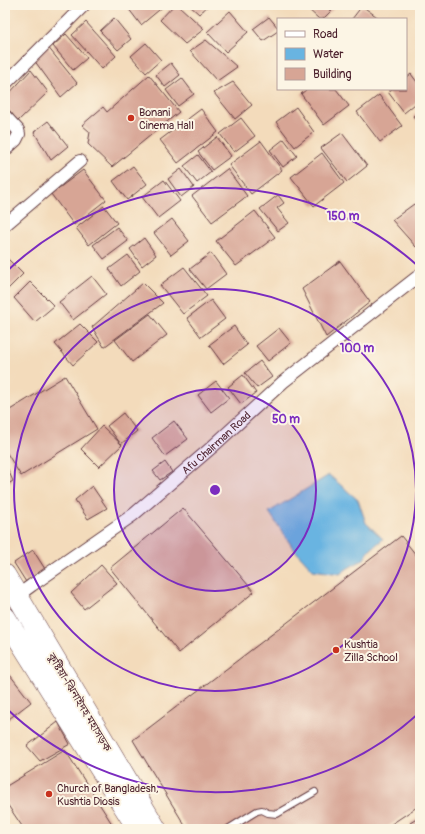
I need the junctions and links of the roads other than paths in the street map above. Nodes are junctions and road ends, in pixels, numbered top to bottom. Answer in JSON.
{"nodes":[{"id":1,"x":84,"y":5,"type":"edge"},
{"id":2,"x":5,"y":84,"type":"edge"},
{"id":3,"x":5,"y":116,"type":"edge"},
{"id":4,"x":5,"y":150,"type":"edge"},
{"id":5,"x":80,"y":160,"type":"dead end"},
{"id":6,"x":5,"y":224,"type":"edge"},
{"id":7,"x":420,"y":275,"type":"edge"},
{"id":8,"x":5,"y":575,"type":"edge"},
{"id":9,"x":11,"y":598,"type":"edge"},
{"id":10,"x":5,"y":617,"type":"edge"},
{"id":11,"x":315,"y":792,"type":"dead end"},
{"id":12,"x":138,"y":829,"type":"edge"},
{"id":13,"x":156,"y":829,"type":"edge"},
{"id":14,"x":228,"y":829,"type":"edge"}],
"edges":[{"from":1,"to":2,"type":"street"},
{"from":3,"to":4,"type":"street"},
{"from":5,"to":6,"type":"street"},
{"from":7,"to":9,"type":"street","name":"Afu Chairman Road"},
{"from":8,"to":9,"type":"highway","name":"কুষ্টিয়া-ঝিনাইদহ মহাসড়ক"},
{"from":9,"to":13,"type":"highway","name":"কুষ্টিয়া-ঝিনাইদহ মহাসড়ক"},
{"from":10,"to":12,"type":"highway","name":"কুষ্টিয়া-ঝিনাইদহ মহাসড়ক"},
{"from":11,"to":14,"type":"lane"}]}
